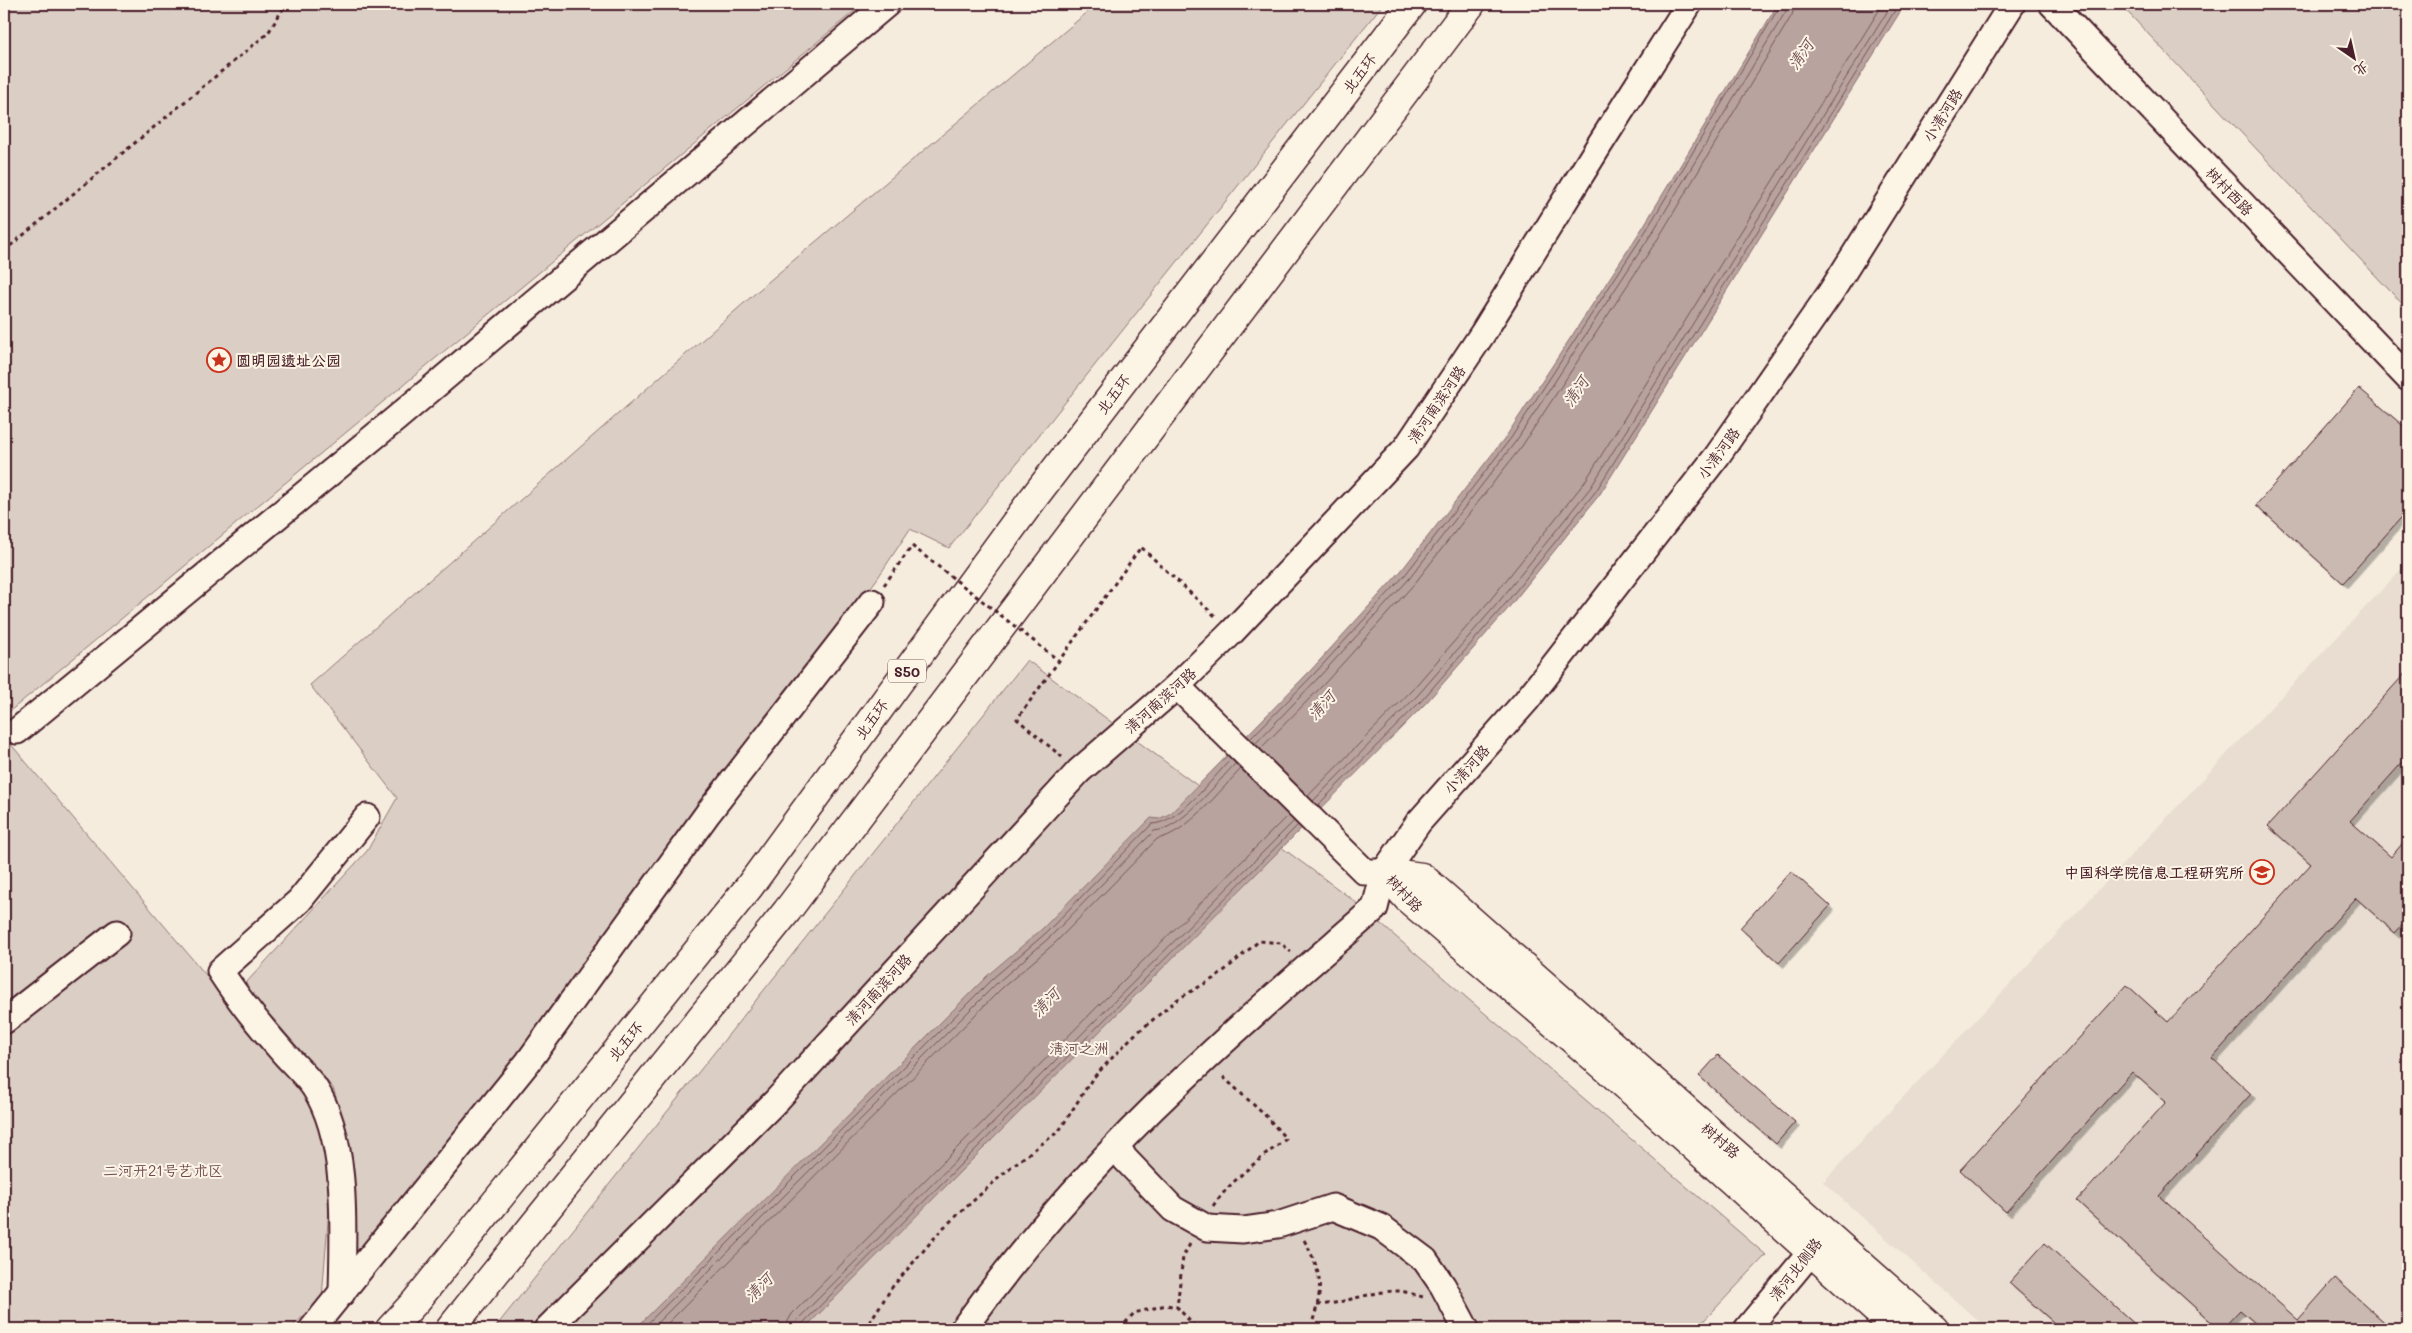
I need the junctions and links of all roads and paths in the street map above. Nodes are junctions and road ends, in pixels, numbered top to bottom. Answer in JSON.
{"nodes":[{"id":1,"x":286,"y":4,"type":"edge"},
{"id":2,"x":887,"y":4,"type":"edge"},
{"id":3,"x":1412,"y":4,"type":"edge"},
{"id":4,"x":1471,"y":4,"type":"edge"},
{"id":5,"x":1690,"y":4,"type":"edge"},
{"id":6,"x":2012,"y":4,"type":"edge"},
{"id":7,"x":2052,"y":4,"type":"edge"},
{"id":8,"x":4,"y":251,"type":"edge"},
{"id":9,"x":2408,"y":378,"type":"edge"},
{"id":10,"x":872,"y":602,"type":"joint"},
{"id":11,"x":1232,"y":632,"type":"junction"},
{"id":12,"x":1058,"y":660,"type":"junction"},
{"id":13,"x":1177,"y":686,"type":"junction"},
{"id":14,"x":17,"y":732,"type":"dead end"},
{"id":15,"x":1079,"y":771,"type":"junction"},
{"id":16,"x":368,"y":817,"type":"dead end"},
{"id":17,"x":1384,"y":872,"type":"junction"},
{"id":18,"x":117,"y":933,"type":"dead end"},
{"id":19,"x":1308,"y":968,"type":"junction"},
{"id":20,"x":4,"y":1021,"type":"edge"},
{"id":21,"x":1204,"y":1059,"type":"junction"},
{"id":22,"x":1117,"y":1146,"type":"junction"},
{"id":23,"x":1292,"y":1221,"type":"junction"},
{"id":24,"x":1201,"y":1225,"type":"junction"},
{"id":25,"x":1818,"y":1242,"type":"junction"},
{"id":26,"x":342,"y":1293,"type":"junction"},
{"id":27,"x":1426,"y":1297,"type":"dead end"},
{"id":28,"x":1317,"y":1305,"type":"junction"},
{"id":29,"x":1176,"y":1307,"type":"junction"},
{"id":30,"x":312,"y":1329,"type":"edge"},
{"id":31,"x":390,"y":1329,"type":"edge"},
{"id":32,"x":450,"y":1329,"type":"edge"},
{"id":33,"x":547,"y":1329,"type":"edge"},
{"id":34,"x":865,"y":1329,"type":"edge"},
{"id":35,"x":963,"y":1329,"type":"edge"},
{"id":36,"x":1120,"y":1329,"type":"edge"},
{"id":37,"x":1198,"y":1329,"type":"edge"},
{"id":38,"x":1310,"y":1329,"type":"edge"},
{"id":39,"x":1466,"y":1329,"type":"edge"},
{"id":40,"x":1747,"y":1329,"type":"edge"},
{"id":41,"x":1897,"y":1329,"type":"edge"},
{"id":42,"x":1934,"y":1329,"type":"edge"}],
"edges":[{"from":1,"to":8,"type":"path"},
{"from":2,"to":14,"type":"street"},
{"from":3,"to":31,"type":"main road","name":"北五环","number":"S50"},
{"from":4,"to":32,"type":"main road"},
{"from":5,"to":11,"type":"street","name":"清河南滨河路"},
{"from":6,"to":17,"type":"street","name":"小清河路"},
{"from":7,"to":9,"type":"street","name":"树村西路"},
{"from":10,"to":12,"type":"path","bridge":true},
{"from":10,"to":26,"type":"street"},
{"from":11,"to":12,"type":"path"},
{"from":11,"to":13,"type":"street","name":"清河南滨河路"},
{"from":12,"to":15,"type":"path"},
{"from":13,"to":15,"type":"street","name":"清河南滨河路"},
{"from":13,"to":17,"type":"street"},
{"from":15,"to":33,"type":"street","name":"清河南滨河路"},
{"from":16,"to":26,"type":"street"},
{"from":17,"to":19,"type":"street"},
{"from":17,"to":25,"type":"main road","name":"树村路"},
{"from":18,"to":20,"type":"street"},
{"from":19,"to":21,"type":"street"},
{"from":19,"to":34,"type":"path"},
{"from":21,"to":22,"type":"street"},
{"from":21,"to":24,"type":"path"},
{"from":22,"to":24,"type":"street"},
{"from":22,"to":35,"type":"street"},
{"from":23,"to":24,"type":"street"},
{"from":23,"to":28,"type":"path"},
{"from":23,"to":39,"type":"street"},
{"from":24,"to":29,"type":"path"},
{"from":25,"to":40,"type":"street","name":"清河北侧路"},
{"from":25,"to":41,"type":"main road","name":"树村路"},
{"from":25,"to":42,"type":"main road","name":"树村路"},
{"from":26,"to":30,"type":"street"},
{"from":27,"to":28,"type":"path"},
{"from":28,"to":38,"type":"path"},
{"from":29,"to":36,"type":"path"},
{"from":29,"to":37,"type":"path"}]}
